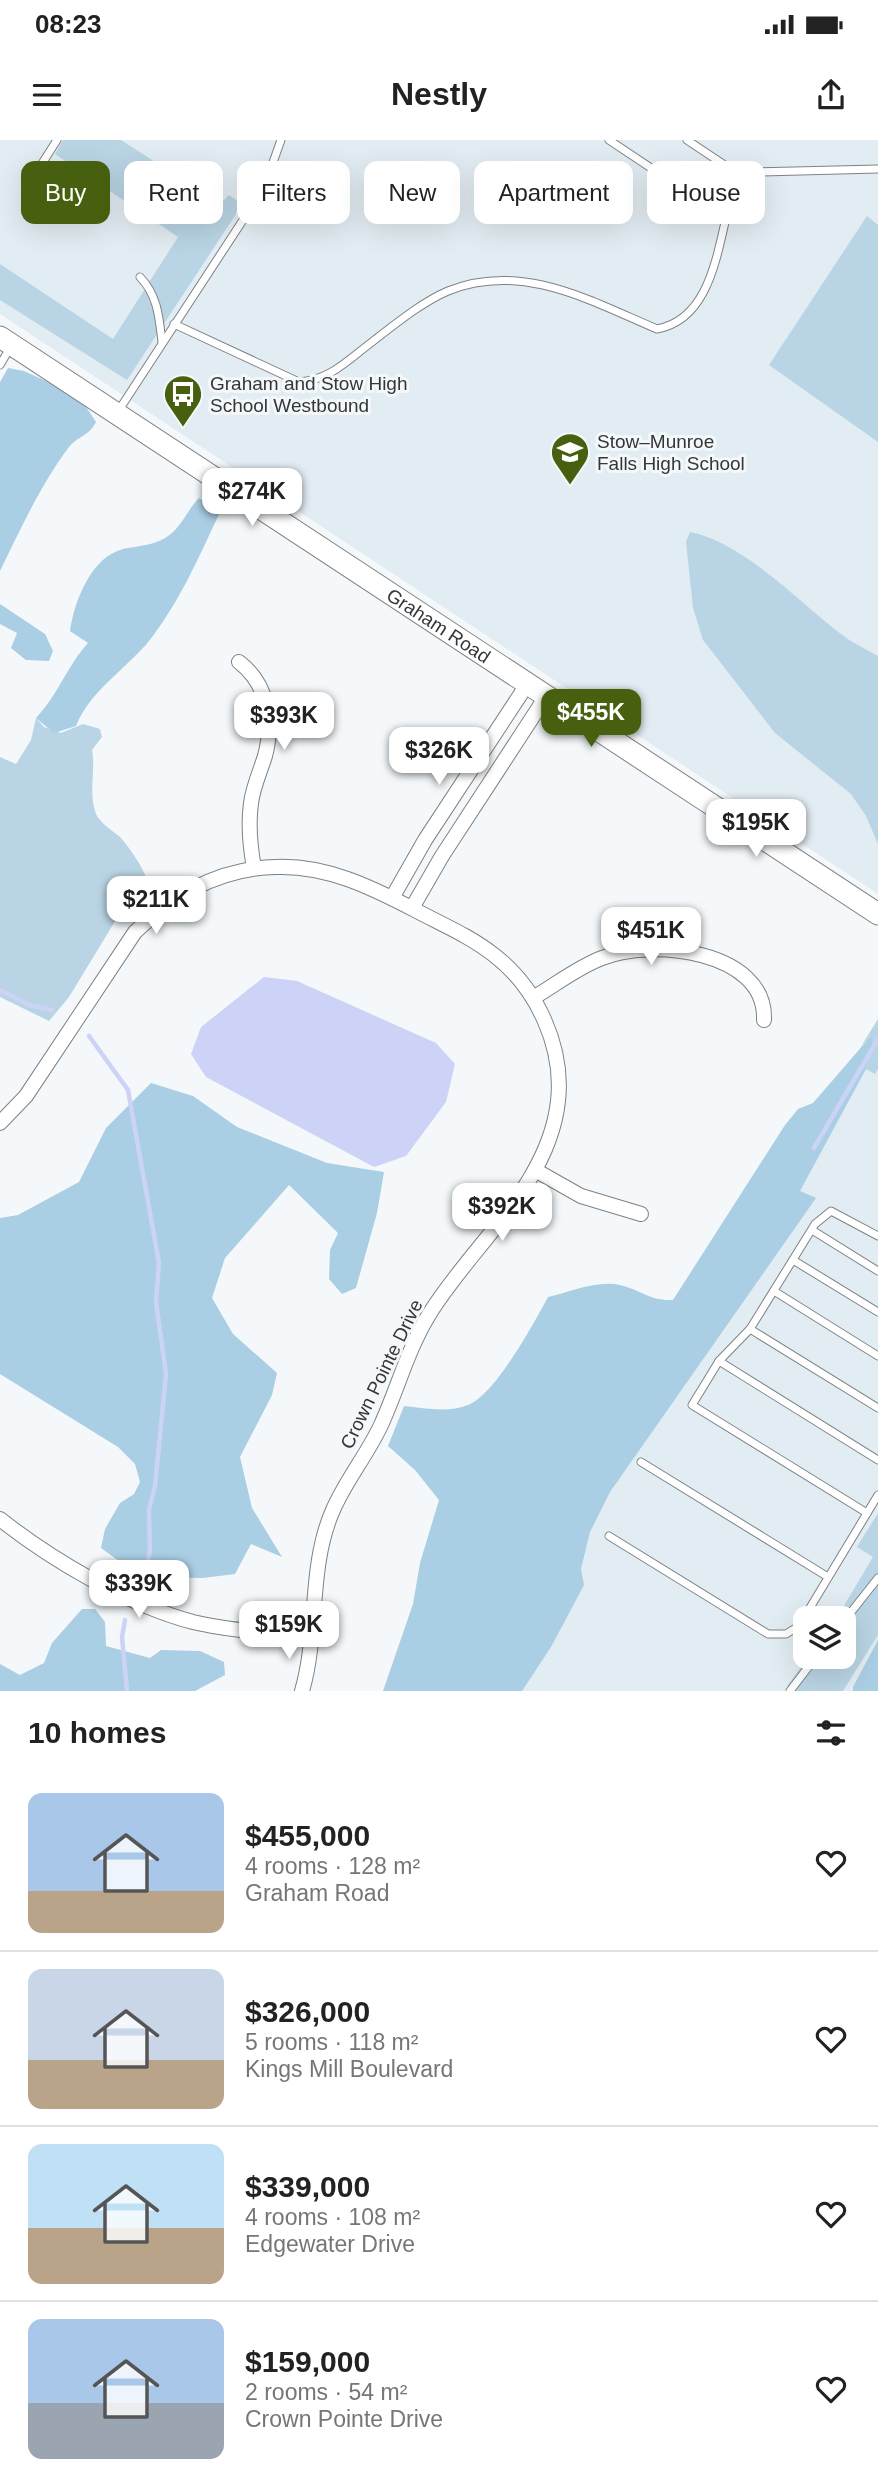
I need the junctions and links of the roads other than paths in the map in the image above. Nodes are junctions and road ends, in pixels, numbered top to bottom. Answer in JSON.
{"nodes":[{"id":1,"x":57,"y":140,"type":"edge"},
{"id":2,"x":281,"y":140,"type":"edge"},
{"id":3,"x":609,"y":140,"type":"edge"},
{"id":4,"x":687,"y":140,"type":"edge"},
{"id":5,"x":44,"y":161,"type":"edge"},
{"id":6,"x":718,"y":161,"type":"edge"},
{"id":7,"x":647,"y":165,"type":"edge"},
{"id":8,"x":878,"y":169,"type":"edge"},
{"id":9,"x":765,"y":172,"type":"edge"},
{"id":10,"x":725,"y":224,"type":"edge"},
{"id":11,"x":140,"y":277,"type":"dead end"},
{"id":12,"x":174,"y":324,"type":"junction"},
{"id":13,"x":6,"y":341,"type":"edge"},
{"id":14,"x":162,"y":342,"type":"junction"},
{"id":15,"x":0,"y":365,"type":"edge"},
{"id":16,"x":117,"y":413,"type":"junction"},
{"id":17,"x":239,"y":662,"type":"dead end"},
{"id":18,"x":528,"y":683,"type":"junction"},
{"id":19,"x":547,"y":695,"type":"junction"},
{"id":20,"x":483,"y":754,"type":"junction"},
{"id":21,"x":501,"y":766,"type":"junction"},
{"id":22,"x":439,"y":819,"type":"junction"},
{"id":23,"x":458,"y":831,"type":"junction"},
{"id":24,"x":254,"y":868,"type":"junction"},
{"id":25,"x":392,"y":898,"type":"junction"},
{"id":26,"x":412,"y":908,"type":"junction"},
{"id":27,"x":878,"y":914,"type":"edge"},
{"id":28,"x":533,"y":998,"type":"junction"},
{"id":29,"x":765,"y":1020,"type":"dead end"},
{"id":30,"x":0,"y":1123,"type":"edge"},
{"id":31,"x":535,"y":1170,"type":"junction"},
{"id":32,"x":641,"y":1214,"type":"dead end"},
{"id":33,"x":811,"y":1230,"type":"junction"},
{"id":34,"x":878,"y":1236,"type":"edge"},
{"id":35,"x":793,"y":1259,"type":"junction"},
{"id":36,"x":878,"y":1271,"type":"edge"},
{"id":37,"x":774,"y":1291,"type":"junction"},
{"id":38,"x":878,"y":1312,"type":"edge"},
{"id":39,"x":750,"y":1329,"type":"junction"},
{"id":40,"x":878,"y":1356,"type":"edge"},
{"id":41,"x":719,"y":1361,"type":"junction"},
{"id":42,"x":878,"y":1408,"type":"edge"},
{"id":43,"x":878,"y":1461,"type":"edge"},
{"id":44,"x":641,"y":1462,"type":"dead end"},
{"id":45,"x":878,"y":1495,"type":"edge"},
{"id":46,"x":867,"y":1513,"type":"junction"},
{"id":47,"x":0,"y":1519,"type":"edge"},
{"id":48,"x":609,"y":1536,"type":"dead end"},
{"id":49,"x":828,"y":1577,"type":"junction"},
{"id":50,"x":878,"y":1578,"type":"edge"},
{"id":51,"x":856,"y":1606,"type":"edge"},
{"id":52,"x":310,"y":1639,"type":"junction"},
{"id":53,"x":807,"y":1669,"type":"edge"},
{"id":54,"x":302,"y":1691,"type":"edge"},
{"id":55,"x":790,"y":1691,"type":"edge"}],
"edges":[{"from":1,"to":5,"type":"lane"},
{"from":2,"to":12,"type":"lane"},
{"from":3,"to":7,"type":"lane"},
{"from":4,"to":6,"type":"lane"},
{"from":8,"to":9,"type":"lane"},
{"from":10,"to":12,"type":"lane"},
{"from":11,"to":14,"type":"lane"},
{"from":12,"to":14,"type":"lane"},
{"from":13,"to":15,"type":"lane"},
{"from":13,"to":16,"type":"main road","name":"Graham Road"},
{"from":14,"to":16,"type":"lane"},
{"from":16,"to":18,"type":"main road","name":"Graham Road"},
{"from":17,"to":24,"type":"street"},
{"from":18,"to":19,"type":"main road","name":"Graham Road"},
{"from":18,"to":20,"type":"street"},
{"from":19,"to":21,"type":"street"},
{"from":19,"to":27,"type":"main road","name":"Graham Road"},
{"from":20,"to":21,"type":"street"},
{"from":20,"to":22,"type":"street"},
{"from":21,"to":23,"type":"street"},
{"from":22,"to":23,"type":"street"},
{"from":22,"to":25,"type":"street"},
{"from":23,"to":26,"type":"street"},
{"from":24,"to":25,"type":"street","name":"Crown Pointe Drive"},
{"from":24,"to":30,"type":"street","name":"Crown Pointe Drive"},
{"from":25,"to":26,"type":"street","name":"Crown Pointe Drive"},
{"from":26,"to":28,"type":"street","name":"Crown Pointe Drive"},
{"from":28,"to":29,"type":"street"},
{"from":28,"to":31,"type":"street","name":"Crown Pointe Drive"},
{"from":31,"to":32,"type":"street"},
{"from":31,"to":52,"type":"street","name":"Crown Pointe Drive"},
{"from":33,"to":34,"type":"lane"},
{"from":33,"to":35,"type":"lane"},
{"from":33,"to":36,"type":"lane"},
{"from":35,"to":37,"type":"lane"},
{"from":35,"to":38,"type":"lane"},
{"from":37,"to":39,"type":"lane"},
{"from":37,"to":40,"type":"lane"},
{"from":39,"to":41,"type":"lane"},
{"from":39,"to":42,"type":"lane"},
{"from":41,"to":43,"type":"lane"},
{"from":41,"to":46,"type":"lane"},
{"from":44,"to":49,"type":"lane"},
{"from":45,"to":46,"type":"lane"},
{"from":46,"to":49,"type":"lane"},
{"from":47,"to":52,"type":"street"},
{"from":48,"to":49,"type":"lane"},
{"from":50,"to":51,"type":"lane"},
{"from":52,"to":54,"type":"street","name":"Crown Pointe Drive"},
{"from":53,"to":55,"type":"lane"}]}
